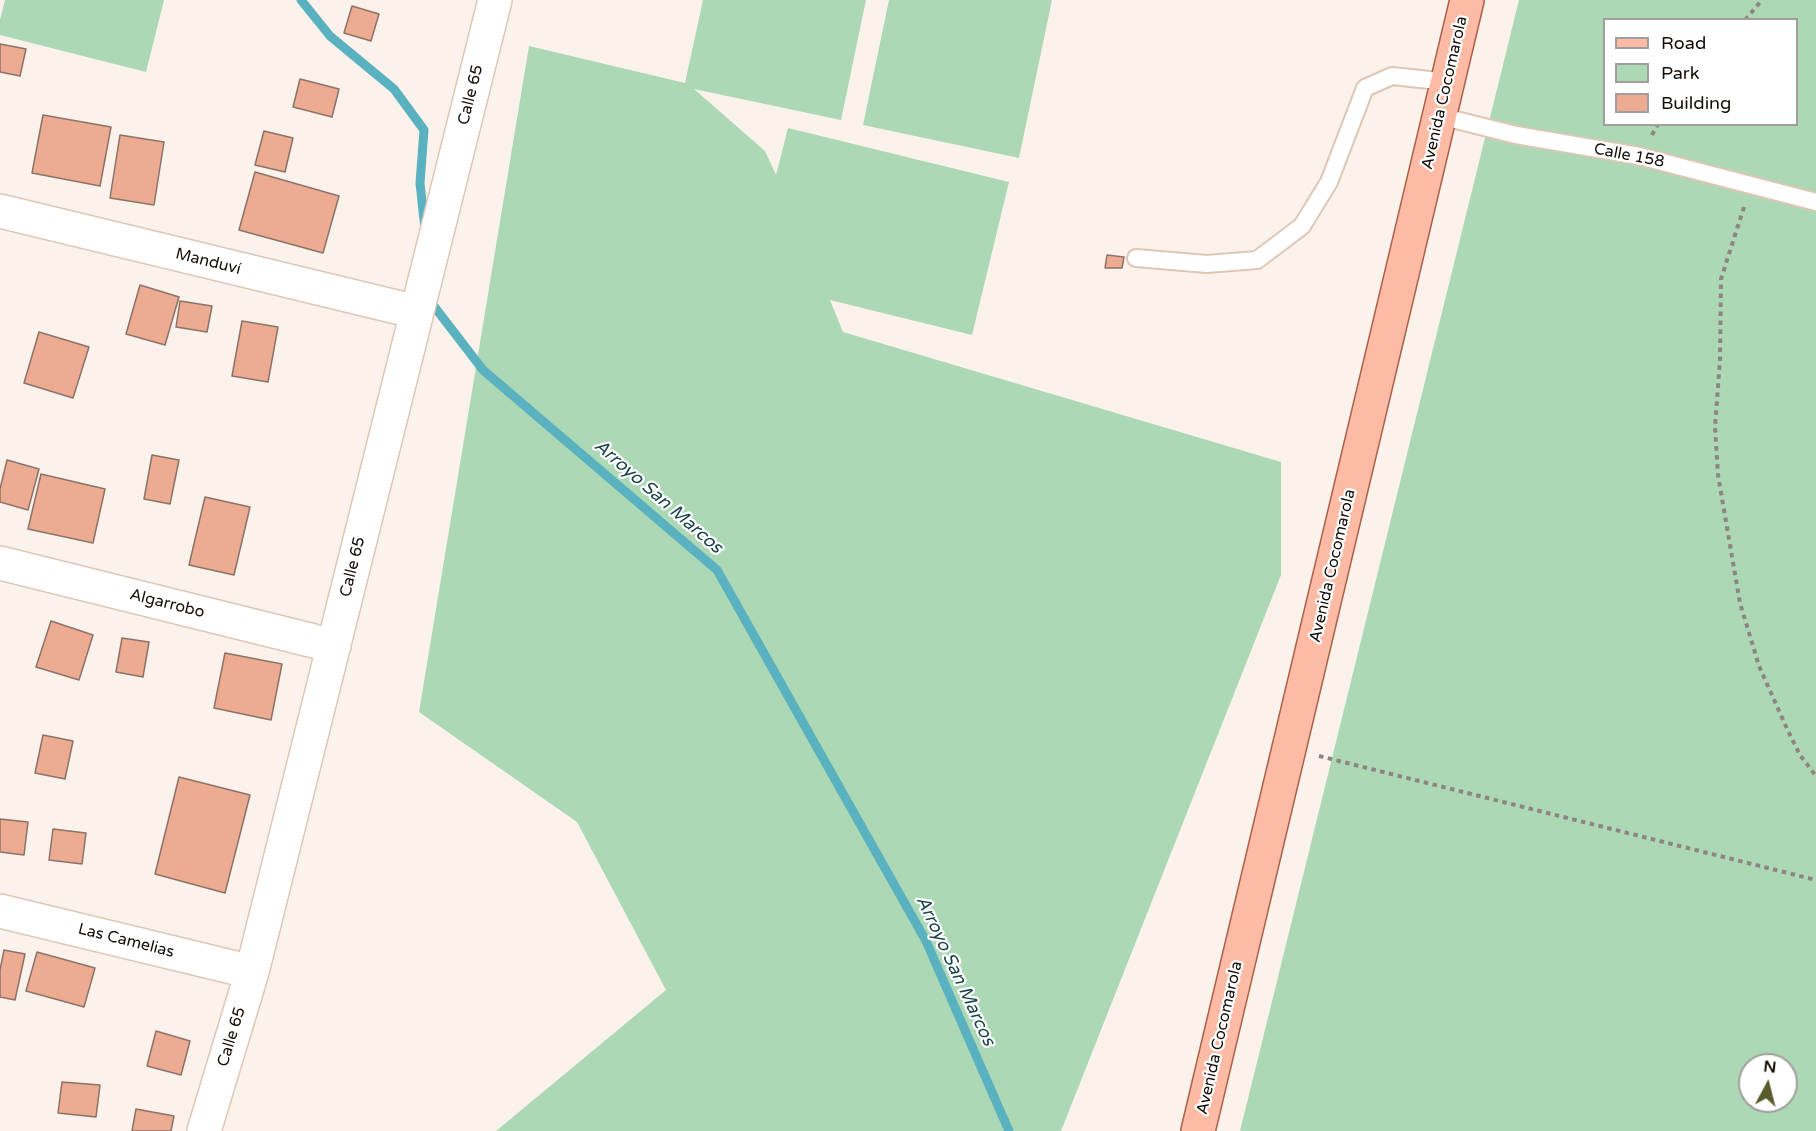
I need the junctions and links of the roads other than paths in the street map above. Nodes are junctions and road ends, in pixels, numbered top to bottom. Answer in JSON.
{"nodes":[{"id":1,"x":495,"y":0,"type":"edge"},
{"id":2,"x":1467,"y":0,"type":"edge"},
{"id":3,"x":1448,"y":82,"type":"junction"},
{"id":4,"x":1440,"y":116,"type":"junction"},
{"id":5,"x":1816,"y":202,"type":"edge"},
{"id":6,"x":0,"y":211,"type":"edge"},
{"id":7,"x":1136,"y":258,"type":"dead end"},
{"id":8,"x":417,"y":312,"type":"junction"},
{"id":9,"x":0,"y":563,"type":"edge"},
{"id":10,"x":334,"y":646,"type":"junction"},
{"id":11,"x":0,"y":911,"type":"edge"},
{"id":12,"x":252,"y":972,"type":"junction"},
{"id":13,"x":204,"y":1131,"type":"edge"},
{"id":14,"x":1198,"y":1131,"type":"edge"}],
"edges":[{"from":1,"to":8,"type":"street","name":"Calle 65"},
{"from":2,"to":3,"type":"main road","name":"Avenida Cocomarola"},
{"from":3,"to":4,"type":"main road","name":"Avenida Cocomarola"},
{"from":3,"to":7,"type":"lane"},
{"from":4,"to":5,"type":"lane","name":"Calle 158"},
{"from":4,"to":14,"type":"main road","name":"Avenida Cocomarola"},
{"from":6,"to":8,"type":"street","name":"Manduví"},
{"from":8,"to":10,"type":"street","name":"Calle 65"},
{"from":9,"to":10,"type":"street","name":"Algarrobo"},
{"from":10,"to":12,"type":"street","name":"Calle 65"},
{"from":11,"to":12,"type":"street","name":"Las Camelias"},
{"from":12,"to":13,"type":"street","name":"Calle 65"}]}
